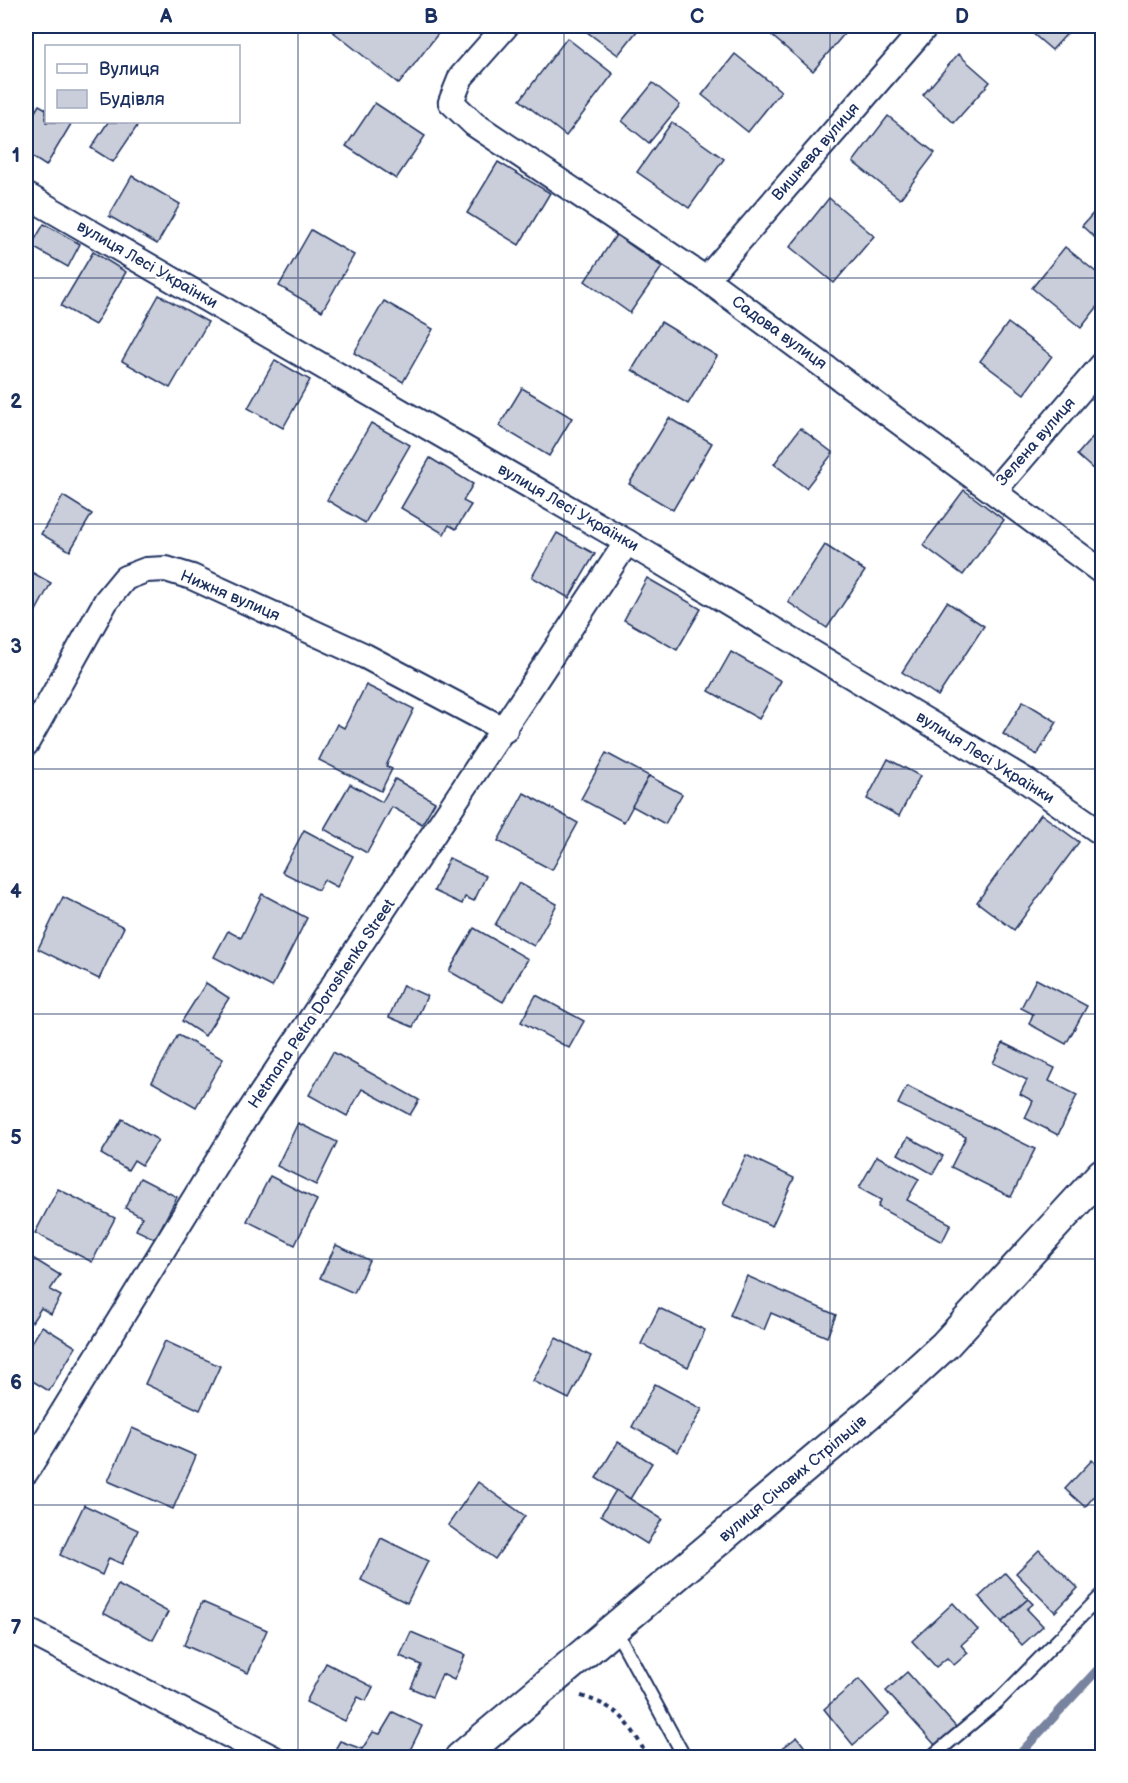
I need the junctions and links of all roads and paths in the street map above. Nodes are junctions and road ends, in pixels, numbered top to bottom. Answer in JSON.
{"nodes":[{"id":1,"x":506,"y":26,"type":"edge"},
{"id":2,"x":927,"y":26,"type":"edge"},
{"id":3,"x":26,"y":195,"type":"edge"},
{"id":4,"x":706,"y":279,"type":"junction"},
{"id":5,"x":1102,"y":365,"type":"edge"},
{"id":6,"x":994,"y":491,"type":"junction"},
{"id":7,"x":627,"y":542,"type":"junction"},
{"id":8,"x":1102,"y":572,"type":"edge"},
{"id":9,"x":505,"y":730,"type":"junction"},
{"id":10,"x":26,"y":744,"type":"edge"},
{"id":11,"x":1102,"y":833,"type":"edge"},
{"id":12,"x":1102,"y":1174,"type":"edge"},
{"id":13,"x":26,"y":1472,"type":"edge"},
{"id":14,"x":1102,"y":1595,"type":"edge"},
{"id":15,"x":615,"y":1629,"type":"junction"},
{"id":16,"x":26,"y":1630,"type":"edge"},
{"id":17,"x":579,"y":1695,"type":"dead end"},
{"id":18,"x":1102,"y":1750,"type":"edge"},
{"id":19,"x":273,"y":1758,"type":"edge"},
{"id":20,"x":460,"y":1758,"type":"edge"},
{"id":21,"x":648,"y":1758,"type":"edge"},
{"id":22,"x":685,"y":1758,"type":"edge"},
{"id":23,"x":930,"y":1758,"type":"edge"},
{"id":24,"x":1095,"y":1758,"type":"edge"}],
"edges":[{"from":1,"to":4,"type":"street","name":"Садова вулиця"},
{"from":2,"to":4,"type":"street","name":"Вишнева вулиця"},
{"from":3,"to":7,"type":"street","name":"вулиця Лесі Українки"},
{"from":4,"to":6,"type":"street","name":"Садова вулиця"},
{"from":5,"to":6,"type":"street","name":"Зелена вулиця"},
{"from":6,"to":8,"type":"street","name":"Садова вулиця"},
{"from":7,"to":9,"type":"street","name":"Hetmana Petra Doroshenka Street"},
{"from":7,"to":11,"type":"street","name":"вулиця Лесі Українки"},
{"from":9,"to":10,"type":"street","name":"Нижня вулиця"},
{"from":9,"to":13,"type":"street","name":"Hetmana Petra Doroshenka Street"},
{"from":12,"to":15,"type":"street","name":"вулиця Січових Стрільців"},
{"from":14,"to":23,"type":"lane"},
{"from":15,"to":20,"type":"street","name":"вулиця Січових Стрільців"},
{"from":15,"to":22,"type":"lane"},
{"from":16,"to":19,"type":"street"},
{"from":17,"to":21,"type":"path"},
{"from":18,"to":24,"type":"path"}]}
